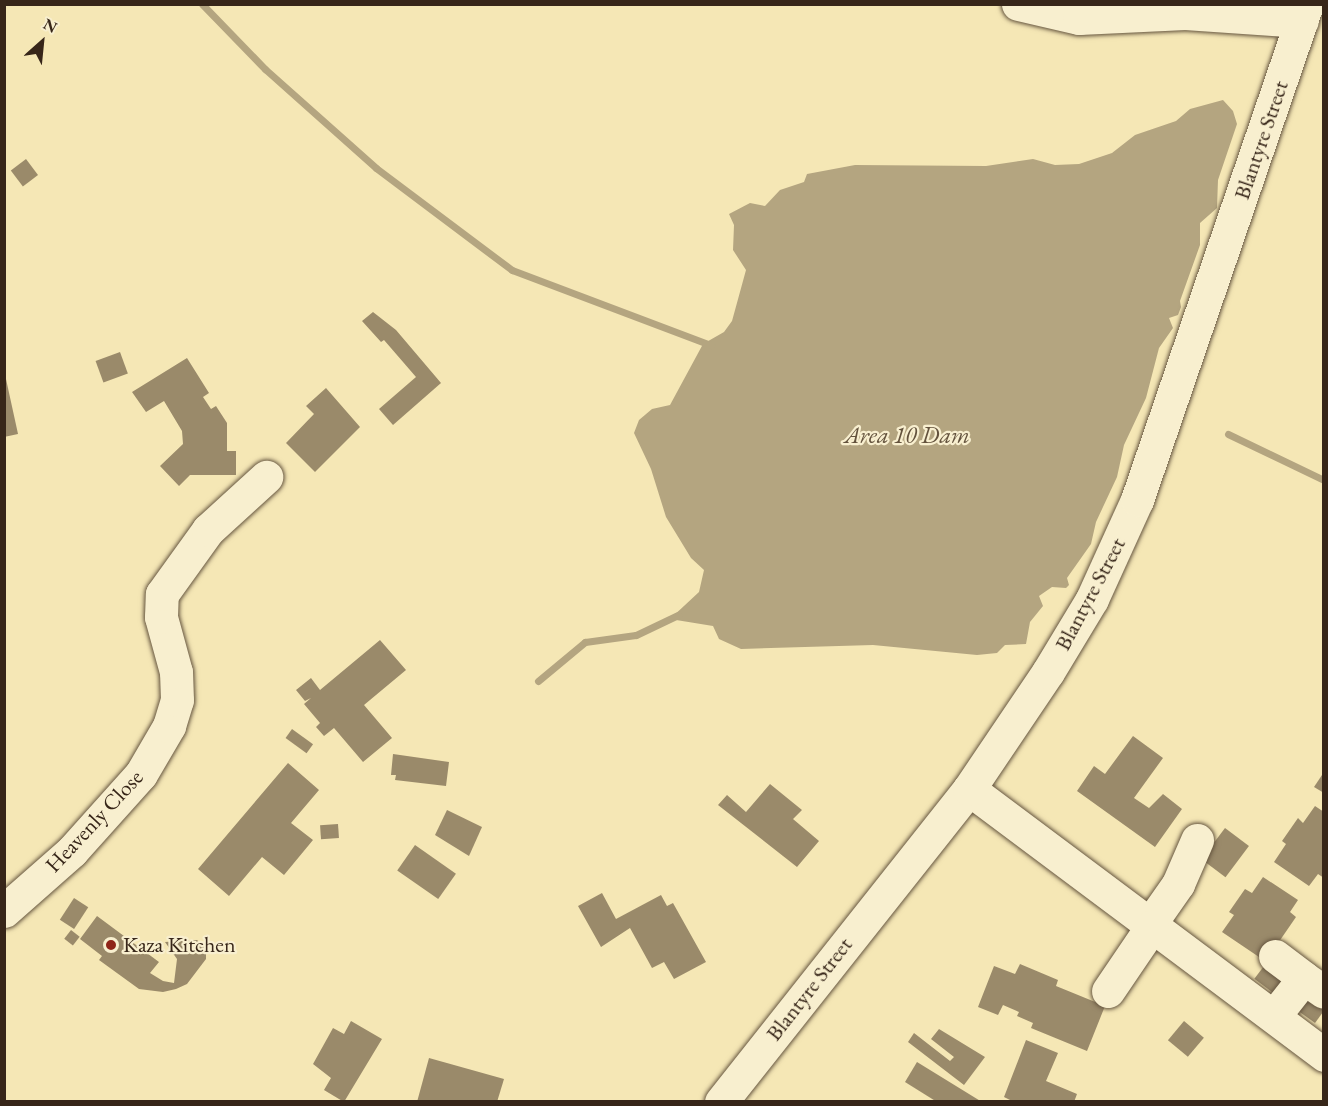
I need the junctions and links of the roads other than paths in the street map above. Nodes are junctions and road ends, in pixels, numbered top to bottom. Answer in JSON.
{"nodes":[{"id":1,"x":1018,"y":4,"type":"edge"},
{"id":2,"x":1304,"y":13,"type":"edge"},
{"id":3,"x":266,"y":477,"type":"dead end"},
{"id":4,"x":969,"y":789,"type":"junction"},
{"id":5,"x":1197,"y":840,"type":"dead end"},
{"id":6,"x":4,"y":911,"type":"edge"},
{"id":7,"x":1151,"y":925,"type":"junction"},
{"id":8,"x":1275,"y":956,"type":"dead end"},
{"id":9,"x":1314,"y":985,"type":"edge"},
{"id":10,"x":1108,"y":991,"type":"dead end"},
{"id":11,"x":1274,"y":1016,"type":"junction"},
{"id":12,"x":1323,"y":1055,"type":"edge"},
{"id":13,"x":721,"y":1101,"type":"edge"}],
"edges":[{"from":1,"to":2,"type":"street"},
{"from":2,"to":4,"type":"street","name":"Blantyre Street"},
{"from":3,"to":6,"type":"street","name":"Heavenly Close"},
{"from":4,"to":7,"type":"street"},
{"from":4,"to":13,"type":"street","name":"Blantyre Street"},
{"from":5,"to":7,"type":"street"},
{"from":7,"to":10,"type":"street"},
{"from":7,"to":11,"type":"street"},
{"from":8,"to":9,"type":"street"},
{"from":9,"to":11,"type":"street"},
{"from":11,"to":12,"type":"street"}]}
